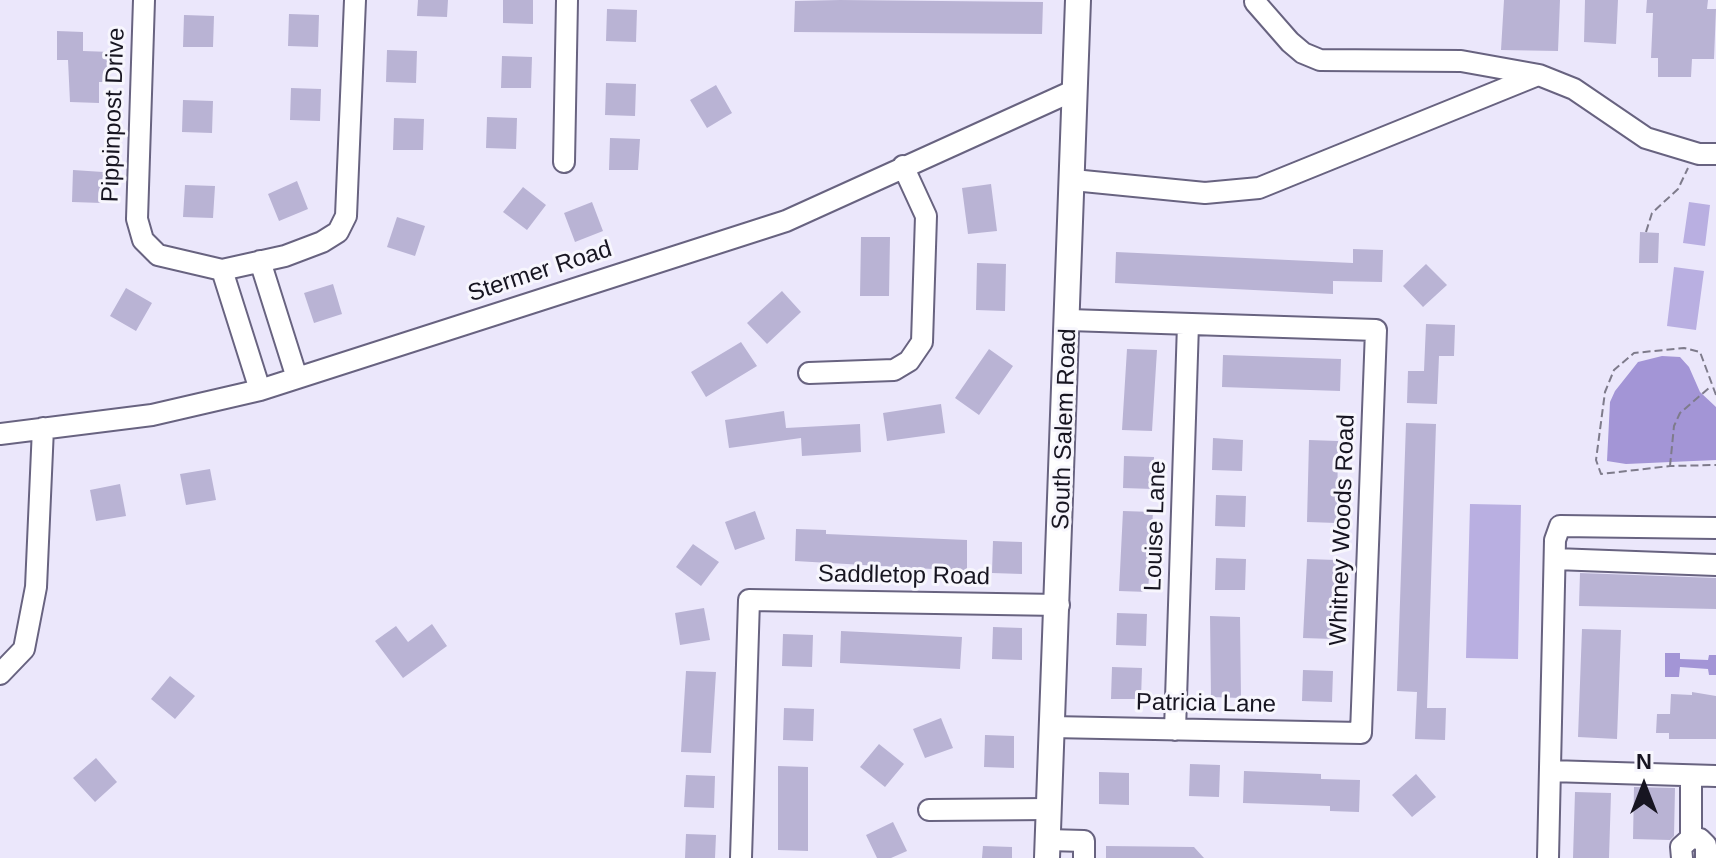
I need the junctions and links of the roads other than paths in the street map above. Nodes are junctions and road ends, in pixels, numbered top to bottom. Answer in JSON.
{"nodes":[{"id":1,"x":144,"y":0,"type":"edge"},
{"id":2,"x":355,"y":0,"type":"edge"},
{"id":3,"x":567,"y":0,"type":"edge"},
{"id":4,"x":1078,"y":0,"type":"edge"},
{"id":5,"x":1255,"y":2,"type":"edge"},
{"id":6,"x":1539,"y":75,"type":"junction"},
{"id":7,"x":1075,"y":90,"type":"junction"},
{"id":8,"x":1716,"y":154,"type":"edge"},
{"id":9,"x":564,"y":162,"type":"dead end"},
{"id":10,"x":903,"y":166,"type":"junction"},
{"id":11,"x":1073,"y":180,"type":"junction"},
{"id":12,"x":260,"y":261,"type":"junction"},
{"id":13,"x":222,"y":270,"type":"junction"},
{"id":14,"x":1069,"y":320,"type":"junction"},
{"id":15,"x":1188,"y":324,"type":"junction"},
{"id":16,"x":809,"y":373,"type":"dead end"},
{"id":17,"x":297,"y":378,"type":"junction"},
{"id":18,"x":260,"y":390,"type":"junction"},
{"id":19,"x":43,"y":428,"type":"junction"},
{"id":20,"x":0,"y":434,"type":"edge"},
{"id":21,"x":1716,"y":528,"type":"edge"},
{"id":22,"x":1555,"y":559,"type":"junction"},
{"id":23,"x":1716,"y":565,"type":"edge"},
{"id":24,"x":1059,"y":605,"type":"junction"},
{"id":25,"x":0,"y":674,"type":"edge"},
{"id":26,"x":1051,"y":727,"type":"junction"},
{"id":27,"x":1175,"y":730,"type":"junction"},
{"id":28,"x":1361,"y":733,"type":"joint"},
{"id":29,"x":1550,"y":771,"type":"junction"},
{"id":30,"x":1691,"y":776,"type":"junction"},
{"id":31,"x":1716,"y":776,"type":"edge"},
{"id":32,"x":1049,"y":809,"type":"junction"},
{"id":33,"x":929,"y":810,"type":"dead end"},
{"id":34,"x":1691,"y":838,"type":"junction"},
{"id":35,"x":1047,"y":849,"type":"edge"},
{"id":36,"x":741,"y":858,"type":"edge"},
{"id":37,"x":1084,"y":858,"type":"edge"},
{"id":38,"x":1548,"y":858,"type":"edge"},
{"id":39,"x":1682,"y":858,"type":"edge"},
{"id":40,"x":1706,"y":858,"type":"edge"}],
"edges":[{"from":1,"to":13,"type":"street","name":"Pippinpost Drive"},
{"from":2,"to":12,"type":"street","name":"Pippinpost Drive"},
{"from":3,"to":9,"type":"street"},
{"from":4,"to":7,"type":"main road","name":"South Salem Road"},
{"from":5,"to":6,"type":"street"},
{"from":6,"to":8,"type":"street"},
{"from":6,"to":11,"type":"street"},
{"from":7,"to":10,"type":"street","name":"Stermer Road"},
{"from":7,"to":11,"type":"main road","name":"South Salem Road"},
{"from":10,"to":16,"type":"street"},
{"from":10,"to":17,"type":"street","name":"Stermer Road"},
{"from":11,"to":14,"type":"main road","name":"South Salem Road"},
{"from":12,"to":13,"type":"street","name":"Pippinpost Drive"},
{"from":12,"to":17,"type":"street"},
{"from":13,"to":18,"type":"street"},
{"from":14,"to":15,"type":"street"},
{"from":14,"to":24,"type":"main road","name":"South Salem Road"},
{"from":15,"to":27,"type":"street","name":"Louise Lane"},
{"from":15,"to":28,"type":"street","name":"Whitney Woods Road"},
{"from":17,"to":18,"type":"street","name":"Stermer Road"},
{"from":18,"to":19,"type":"street","name":"Stermer Road"},
{"from":19,"to":20,"type":"street","name":"Stermer Road"},
{"from":19,"to":25,"type":"street"},
{"from":21,"to":22,"type":"street"},
{"from":22,"to":23,"type":"street"},
{"from":22,"to":29,"type":"street"},
{"from":24,"to":26,"type":"main road","name":"South Salem Road"},
{"from":24,"to":36,"type":"street","name":"Saddletop Road"},
{"from":26,"to":27,"type":"street","name":"Patricia Lane"},
{"from":26,"to":32,"type":"main road","name":"South Salem Road"},
{"from":27,"to":28,"type":"street","name":"Patricia Lane"},
{"from":29,"to":30,"type":"street"},
{"from":29,"to":38,"type":"street"},
{"from":30,"to":31,"type":"street"},
{"from":30,"to":34,"type":"street"},
{"from":32,"to":33,"type":"street"},
{"from":32,"to":35,"type":"main road","name":"South Salem Road"},
{"from":34,"to":39,"type":"street"},
{"from":34,"to":40,"type":"street"},
{"from":35,"to":37,"type":"street"}]}
